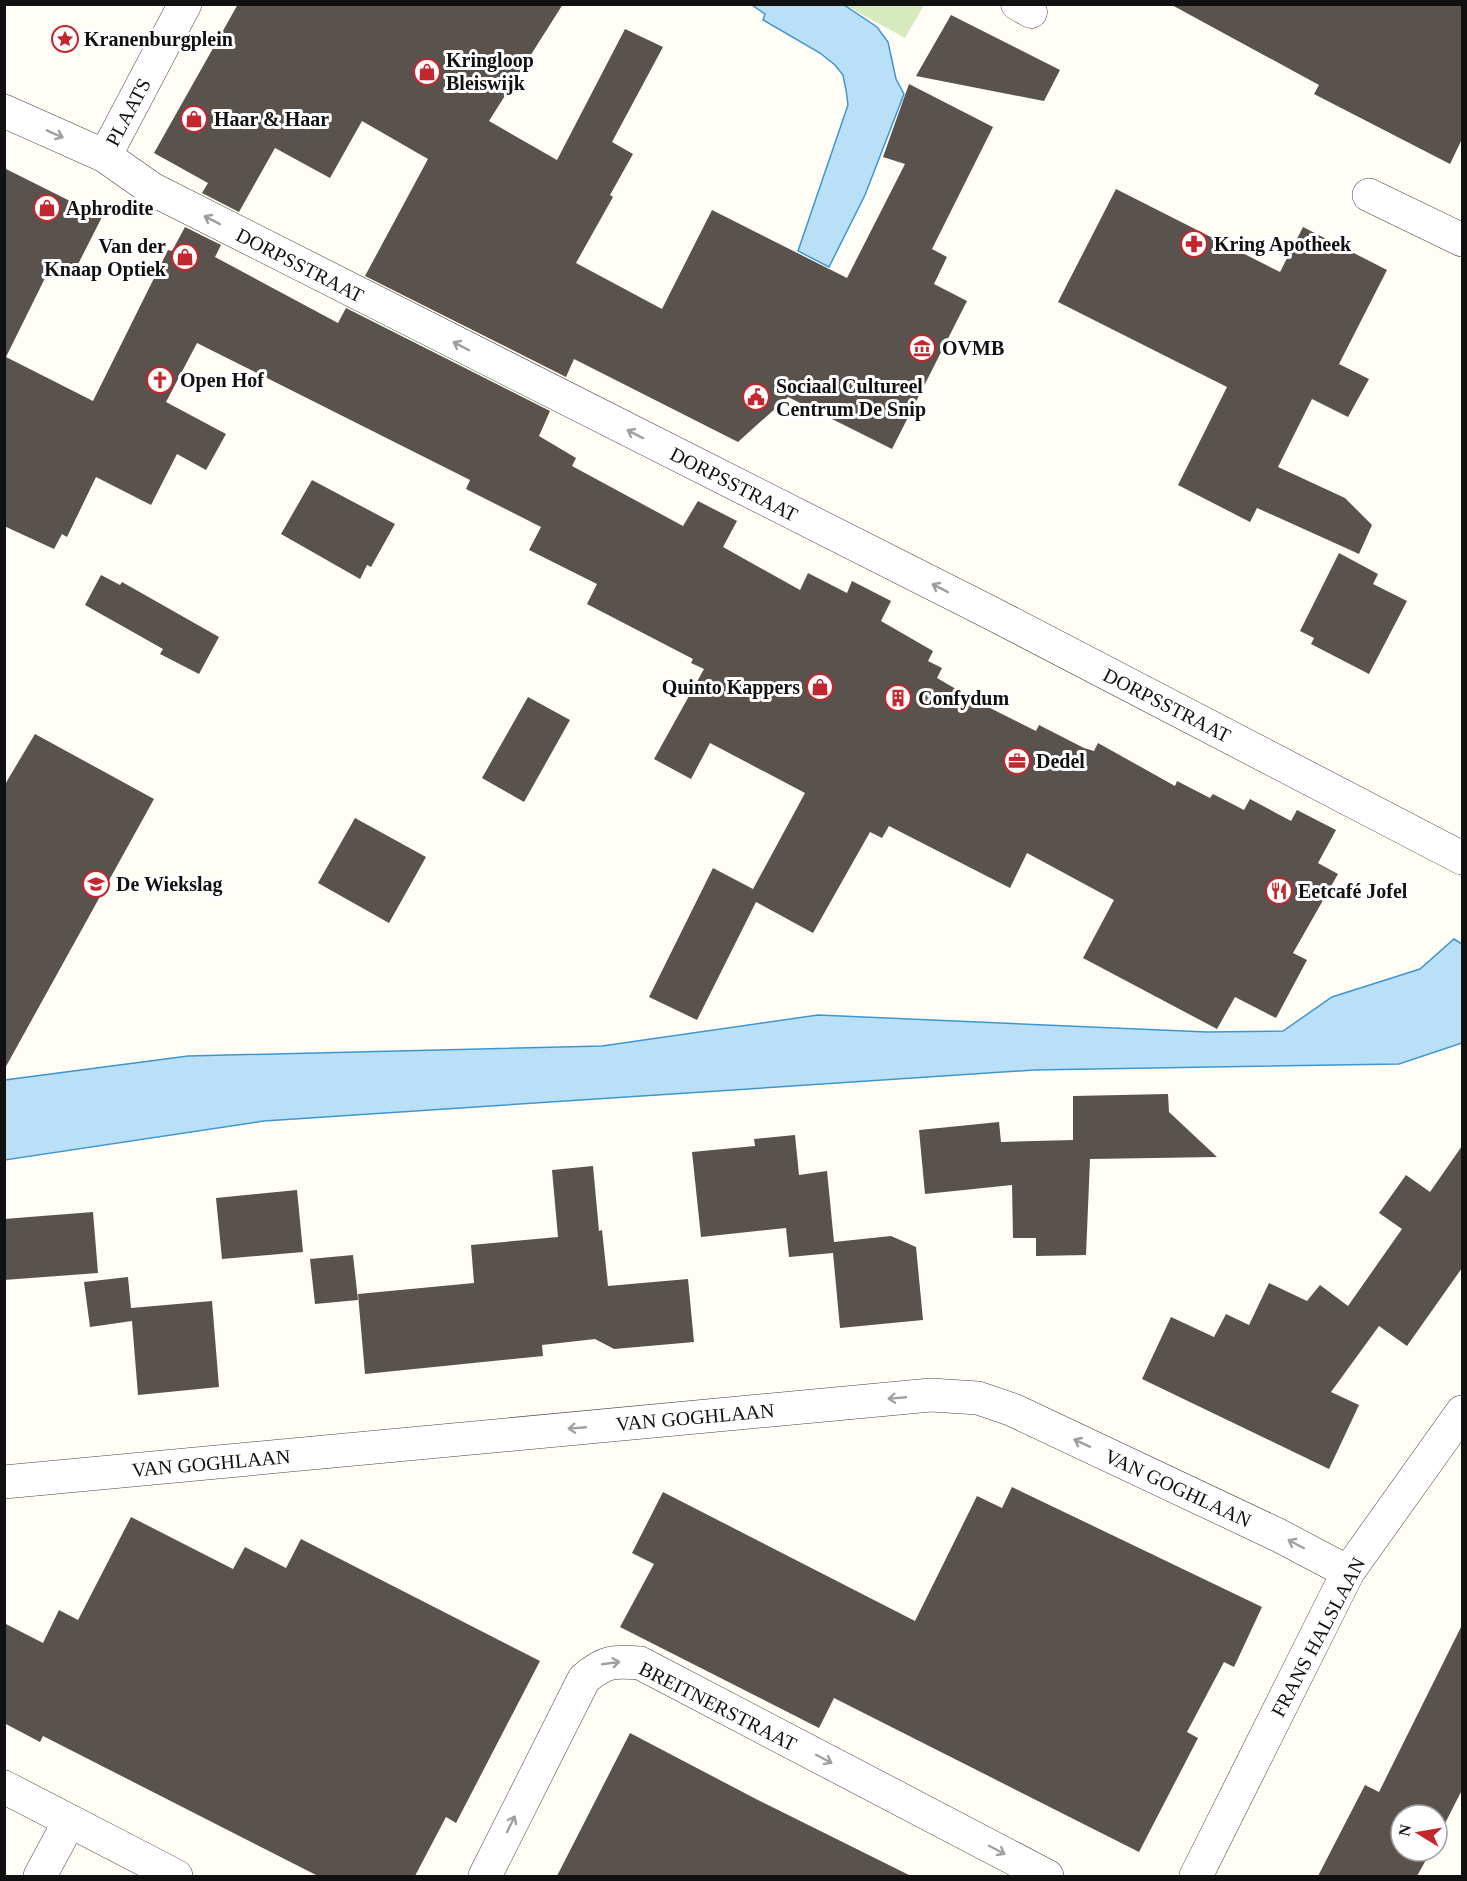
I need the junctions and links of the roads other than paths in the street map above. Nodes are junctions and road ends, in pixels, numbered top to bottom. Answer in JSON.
{"nodes":[{"id":1,"x":184,"y":4,"type":"edge"},
{"id":2,"x":4,"y":111,"type":"edge"},
{"id":3,"x":105,"y":156,"type":"junction"},
{"id":4,"x":1369,"y":195,"type":"dead end"},
{"id":5,"x":1462,"y":240,"type":"edge"},
{"id":6,"x":1462,"y":858,"type":"edge"},
{"id":7,"x":1462,"y":1412,"type":"edge"},
{"id":8,"x":4,"y":1482,"type":"edge"},
{"id":9,"x":1348,"y":1572,"type":"junction"},
{"id":10,"x":4,"y":1787,"type":"edge"},
{"id":11,"x":69,"y":1822,"type":"junction"},
{"id":12,"x":40,"y":1876,"type":"edge"},
{"id":13,"x":176,"y":1876,"type":"edge"},
{"id":14,"x":485,"y":1876,"type":"edge"},
{"id":15,"x":1047,"y":1876,"type":"edge"},
{"id":16,"x":1196,"y":1876,"type":"edge"}],
"edges":[{"from":1,"to":3,"type":"street","name":"PLAATS"},
{"from":2,"to":3,"type":"street","name":"DORPSSTRAAT","one_way":true},
{"from":6,"to":3,"type":"street","name":"DORPSSTRAAT","one_way":true},
{"from":4,"to":5,"type":"street"},
{"from":7,"to":9,"type":"street","name":"FRANS HALSLAAN"},
{"from":9,"to":8,"type":"street","name":"VAN GOGHLAAN","one_way":true},
{"from":9,"to":16,"type":"street","name":"FRANS HALSLAAN"},
{"from":10,"to":11,"type":"street"},
{"from":11,"to":12,"type":"street"},
{"from":11,"to":13,"type":"street"},
{"from":14,"to":15,"type":"street","name":"BREITNERSTRAAT","one_way":true}]}
